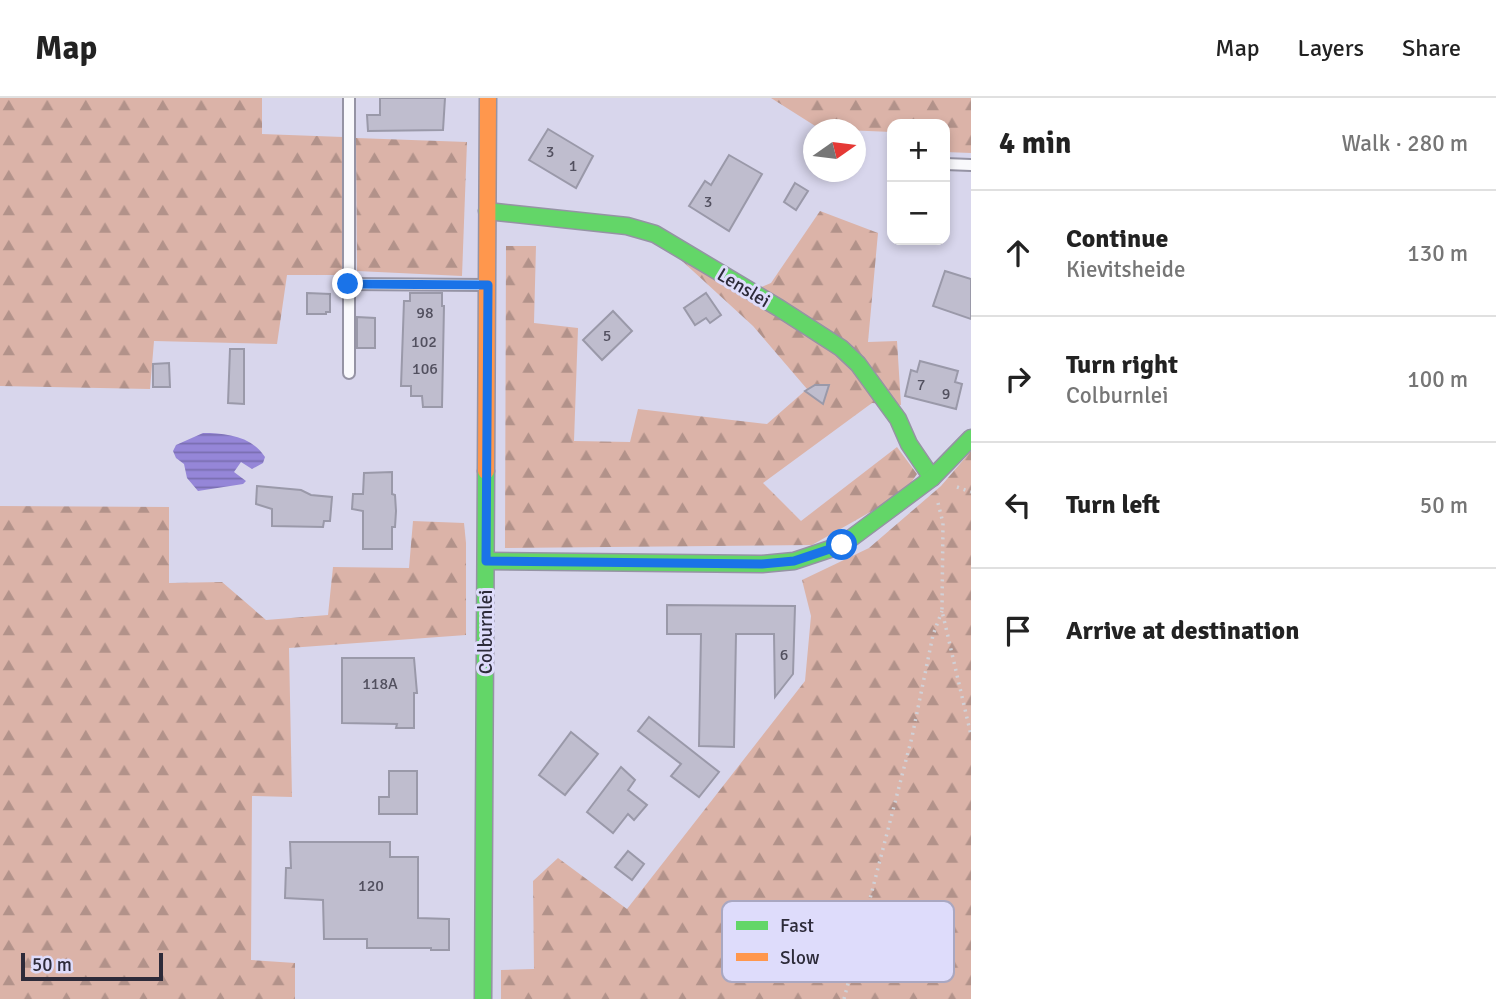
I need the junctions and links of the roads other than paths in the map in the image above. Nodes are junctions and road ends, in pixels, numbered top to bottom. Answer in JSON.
{"nodes":[{"id":1,"x":349,"y":98,"type":"edge"},
{"id":2,"x":488,"y":98,"type":"edge"},
{"id":3,"x":950,"y":163,"type":"edge"},
{"id":4,"x":971,"y":165,"type":"edge"},
{"id":5,"x":487,"y":211,"type":"junction"},
{"id":6,"x":348,"y":284,"type":"junction"},
{"id":7,"x":488,"y":285,"type":"junction"},
{"id":8,"x":349,"y":373,"type":"dead end"},
{"id":9,"x":971,"y":438,"type":"edge"},
{"id":10,"x":933,"y":478,"type":"junction"},
{"id":11,"x":486,"y":561,"type":"junction"},
{"id":12,"x":484,"y":999,"type":"edge"}],
"edges":[{"from":1,"to":6,"type":"lane"},
{"from":2,"to":5,"type":"street","name":"Colburnlei"},
{"from":3,"to":4,"type":"lane"},
{"from":5,"to":7,"type":"street","name":"Colburnlei"},
{"from":5,"to":10,"type":"street","name":"Lenslei"},
{"from":6,"to":7,"type":"lane"},
{"from":6,"to":8,"type":"lane"},
{"from":7,"to":11,"type":"street","name":"Colburnlei"},
{"from":9,"to":10,"type":"street"},
{"from":10,"to":11,"type":"street"},
{"from":11,"to":12,"type":"street","name":"Colburnlei"}]}
